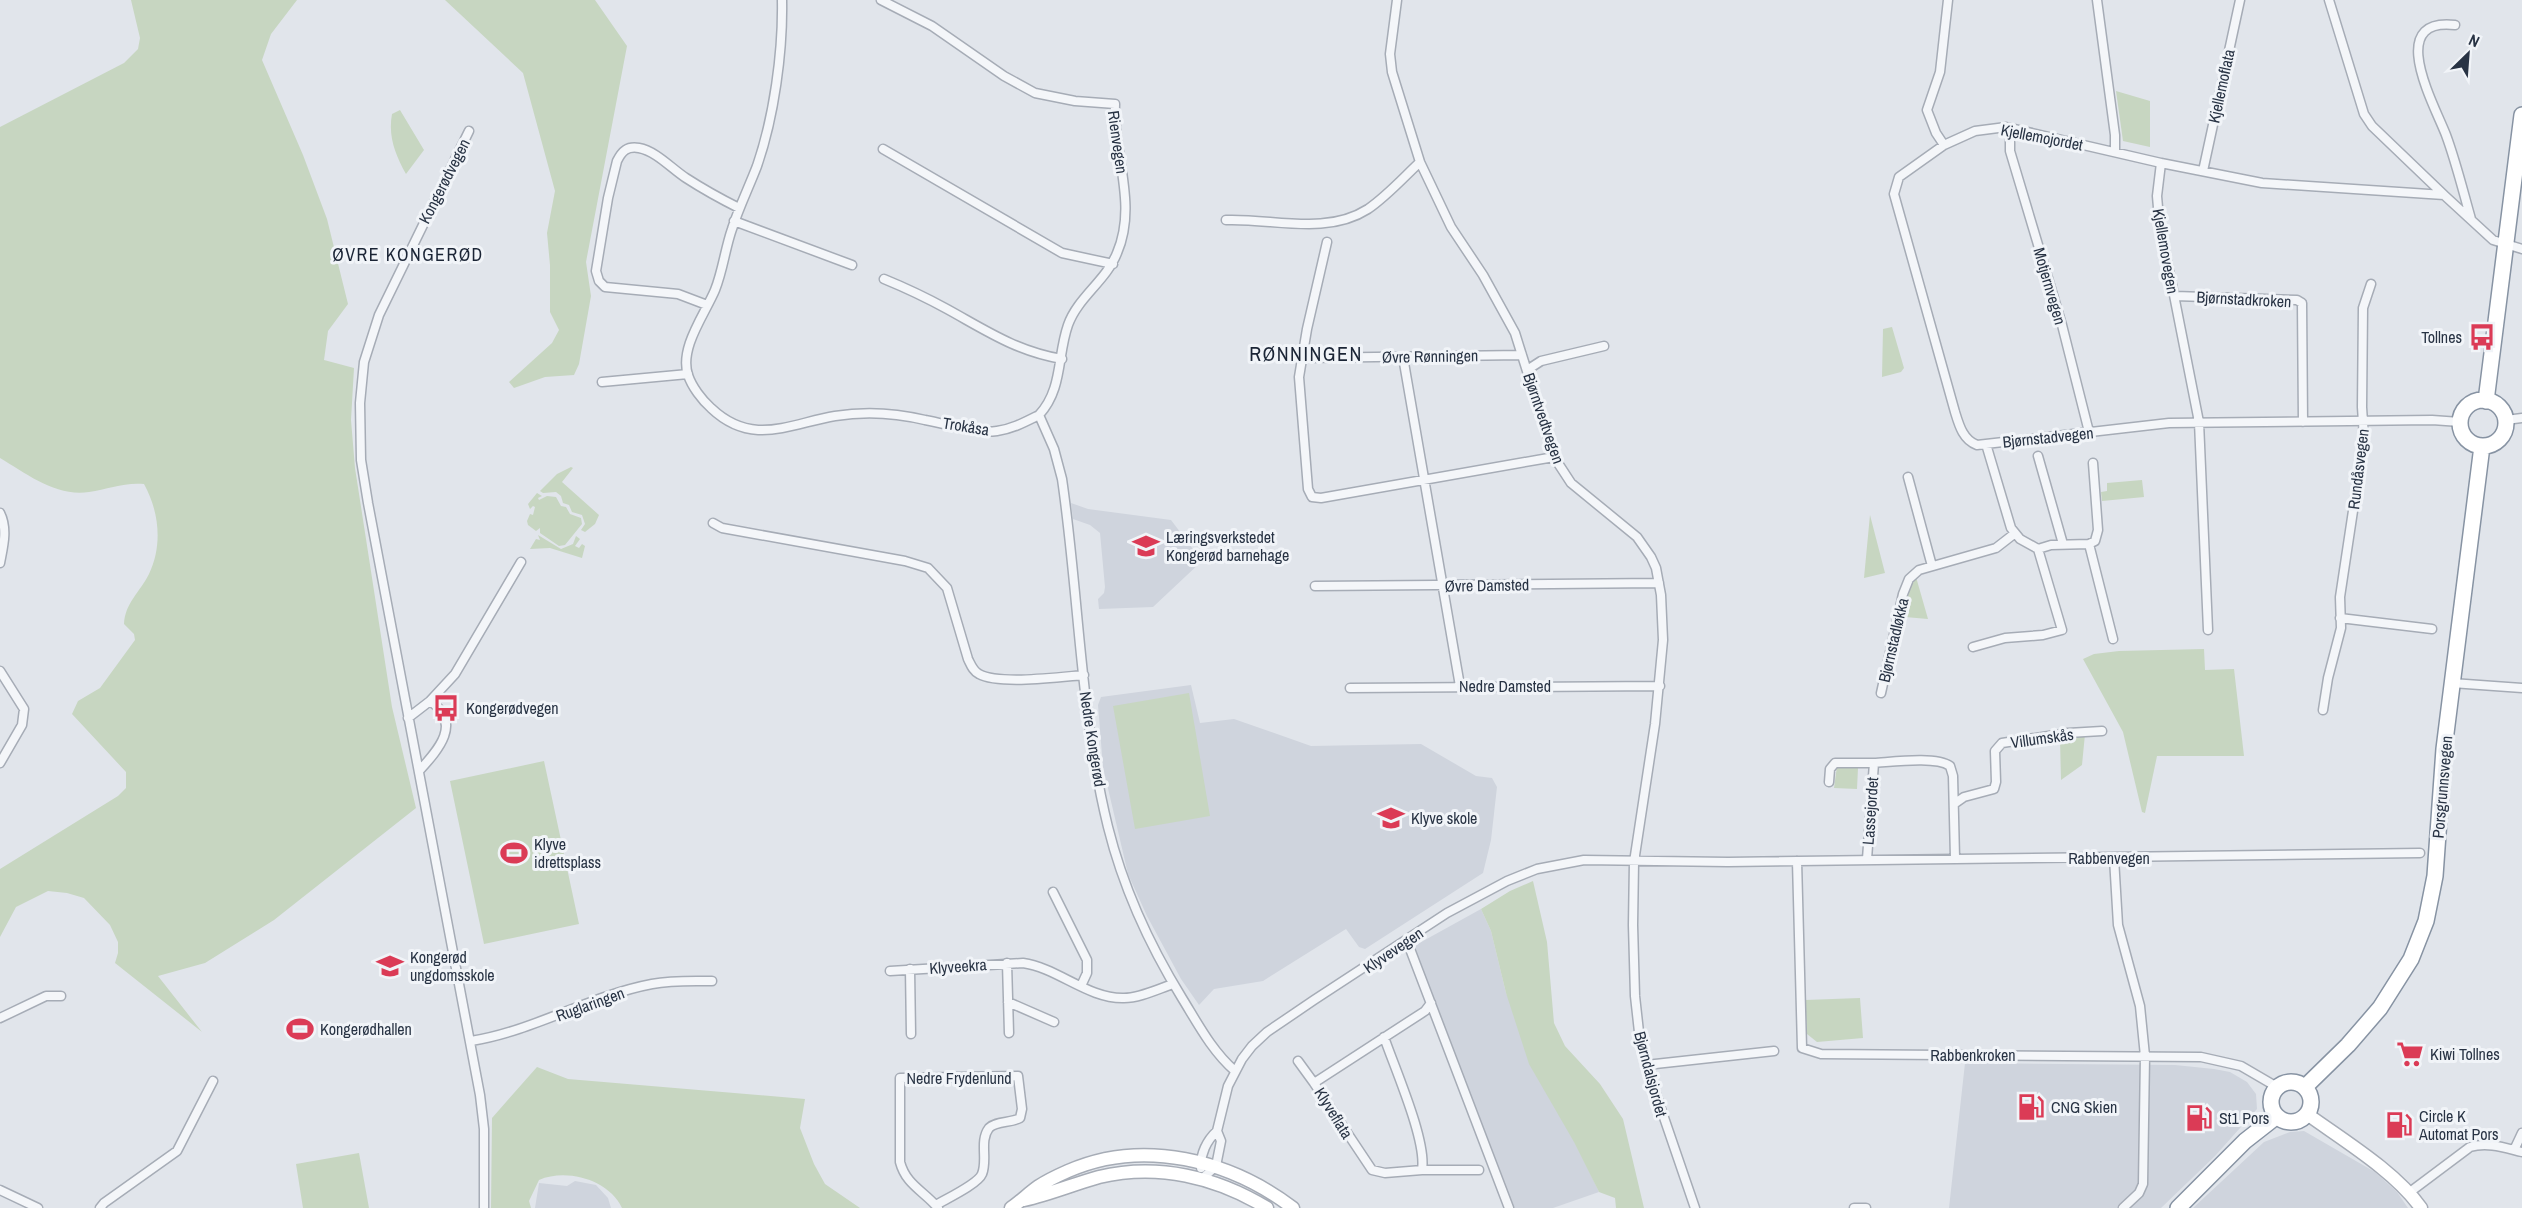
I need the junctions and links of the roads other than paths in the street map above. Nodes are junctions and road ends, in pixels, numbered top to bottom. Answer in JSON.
{"nodes":[{"id":1,"x":782,"y":0,"type":"edge"},
{"id":2,"x":881,"y":0,"type":"edge"},
{"id":3,"x":1397,"y":0,"type":"edge"},
{"id":4,"x":1948,"y":0,"type":"edge"},
{"id":5,"x":2097,"y":0,"type":"edge"},
{"id":6,"x":2240,"y":0,"type":"edge"},
{"id":7,"x":2329,"y":0,"type":"edge"},
{"id":8,"x":2455,"y":25,"type":"dead end"},
{"id":9,"x":2522,"y":115,"type":"edge"},
{"id":10,"x":469,"y":131,"type":"dead end"},
{"id":11,"x":2010,"y":140,"type":"dead end"},
{"id":12,"x":1944,"y":146,"type":"junction"},
{"id":13,"x":883,"y":149,"type":"dead end"},
{"id":14,"x":2115,"y":152,"type":"junction"},
{"id":15,"x":1420,"y":162,"type":"junction"},
{"id":16,"x":2161,"y":163,"type":"junction"},
{"id":17,"x":2203,"y":171,"type":"junction"},
{"id":18,"x":2444,"y":195,"type":"junction"},
{"id":19,"x":739,"y":208,"type":"junction"},
{"id":20,"x":2471,"y":219,"type":"junction"},
{"id":21,"x":1226,"y":220,"type":"dead end"},
{"id":22,"x":734,"y":221,"type":"junction"},
{"id":23,"x":1327,"y":242,"type":"dead end"},
{"id":24,"x":2505,"y":245,"type":"junction"},
{"id":25,"x":2522,"y":249,"type":"edge"},
{"id":26,"x":1113,"y":264,"type":"junction"},
{"id":27,"x":852,"y":265,"type":"dead end"},
{"id":28,"x":884,"y":279,"type":"dead end"},
{"id":29,"x":2371,"y":284,"type":"dead end"},
{"id":30,"x":2175,"y":297,"type":"junction"},
{"id":31,"x":707,"y":305,"type":"junction"},
{"id":32,"x":1604,"y":346,"type":"dead end"},
{"id":33,"x":1522,"y":355,"type":"junction"},
{"id":34,"x":1403,"y":357,"type":"junction"},
{"id":35,"x":1302,"y":358,"type":"junction"},
{"id":36,"x":1062,"y":359,"type":"junction"},
{"id":37,"x":1527,"y":369,"type":"junction"},
{"id":38,"x":688,"y":374,"type":"junction"},
{"id":39,"x":602,"y":382,"type":"dead end"},
{"id":40,"x":2486,"y":401,"type":"junction"},
{"id":41,"x":1039,"y":415,"type":"junction"},
{"id":42,"x":2522,"y":418,"type":"edge"},
{"id":43,"x":2506,"y":420,"type":"junction"},
{"id":44,"x":2199,"y":422,"type":"junction"},
{"id":45,"x":2303,"y":422,"type":"junction"},
{"id":46,"x":2364,"y":422,"type":"junction"},
{"id":47,"x":2460,"y":422,"type":"junction"},
{"id":48,"x":2089,"y":432,"type":"junction"},
{"id":49,"x":1986,"y":444,"type":"junction"},
{"id":50,"x":2482,"y":446,"type":"junction"},
{"id":51,"x":2038,"y":456,"type":"dead end"},
{"id":52,"x":1554,"y":457,"type":"junction"},
{"id":53,"x":2093,"y":463,"type":"dead end"},
{"id":54,"x":1908,"y":477,"type":"dead end"},
{"id":55,"x":1424,"y":481,"type":"junction"},
{"id":56,"x":0,"y":513,"type":"edge"},
{"id":57,"x":713,"y":523,"type":"dead end"},
{"id":58,"x":2014,"y":534,"type":"junction"},
{"id":59,"x":2062,"y":544,"type":"junction"},
{"id":60,"x":2089,"y":544,"type":"junction"},
{"id":61,"x":2038,"y":549,"type":"junction"},
{"id":62,"x":521,"y":562,"type":"dead end"},
{"id":63,"x":0,"y":563,"type":"edge"},
{"id":64,"x":1932,"y":566,"type":"junction"},
{"id":65,"x":1659,"y":583,"type":"junction"},
{"id":66,"x":1443,"y":585,"type":"junction"},
{"id":67,"x":1315,"y":586,"type":"dead end"},
{"id":68,"x":2340,"y":618,"type":"junction"},
{"id":69,"x":2433,"y":629,"type":"dead end"},
{"id":70,"x":2208,"y":630,"type":"dead end"},
{"id":71,"x":2113,"y":639,"type":"dead end"},
{"id":72,"x":1973,"y":647,"type":"dead end"},
{"id":73,"x":0,"y":670,"type":"edge"},
{"id":74,"x":1084,"y":675,"type":"junction"},
{"id":75,"x":2452,"y":683,"type":"junction"},
{"id":76,"x":1460,"y":686,"type":"junction"},
{"id":77,"x":1660,"y":686,"type":"junction"},
{"id":78,"x":1350,"y":688,"type":"dead end"},
{"id":79,"x":2522,"y":688,"type":"edge"},
{"id":80,"x":1881,"y":693,"type":"dead end"},
{"id":81,"x":430,"y":702,"type":"junction"},
{"id":82,"x":2323,"y":710,"type":"dead end"},
{"id":83,"x":408,"y":718,"type":"junction"},
{"id":84,"x":2103,"y":731,"type":"dead end"},
{"id":85,"x":0,"y":763,"type":"edge"},
{"id":86,"x":1874,"y":763,"type":"junction"},
{"id":87,"x":419,"y":771,"type":"junction"},
{"id":88,"x":1829,"y":782,"type":"dead end"},
{"id":89,"x":1954,"y":804,"type":"junction"},
{"id":90,"x":2420,"y":853,"type":"dead end"},
{"id":91,"x":1955,"y":858,"type":"junction"},
{"id":92,"x":2114,"y":858,"type":"junction"},
{"id":93,"x":1867,"y":859,"type":"junction"},
{"id":94,"x":1797,"y":861,"type":"junction"},
{"id":95,"x":1634,"y":862,"type":"junction"},
{"id":96,"x":1053,"y":892,"type":"dead end"},
{"id":97,"x":1407,"y":941,"type":"junction"},
{"id":98,"x":1006,"y":963,"type":"junction"},
{"id":99,"x":910,"y":969,"type":"junction"},
{"id":100,"x":890,"y":970,"type":"dead end"},
{"id":101,"x":712,"y":981,"type":"dead end"},
{"id":102,"x":1173,"y":984,"type":"junction"},
{"id":103,"x":1081,"y":986,"type":"junction"},
{"id":104,"x":61,"y":996,"type":"dead end"},
{"id":105,"x":1008,"y":1002,"type":"junction"},
{"id":106,"x":1431,"y":1003,"type":"junction"},
{"id":107,"x":0,"y":1018,"type":"edge"},
{"id":108,"x":1054,"y":1022,"type":"dead end"},
{"id":109,"x":1009,"y":1033,"type":"dead end"},
{"id":110,"x":911,"y":1034,"type":"dead end"},
{"id":111,"x":1384,"y":1037,"type":"junction"},
{"id":112,"x":471,"y":1041,"type":"junction"},
{"id":113,"x":1774,"y":1052,"type":"dead end"},
{"id":114,"x":2145,"y":1056,"type":"junction"},
{"id":115,"x":1298,"y":1061,"type":"dead end"},
{"id":116,"x":1646,"y":1065,"type":"junction"},
{"id":117,"x":1235,"y":1071,"type":"junction"},
{"id":118,"x":213,"y":1082,"type":"dead end"},
{"id":119,"x":1314,"y":1083,"type":"junction"},
{"id":120,"x":2277,"y":1087,"type":"junction"},
{"id":121,"x":2305,"y":1087,"type":"junction"},
{"id":122,"x":2307,"y":1114,"type":"junction"},
{"id":123,"x":2277,"y":1116,"type":"junction"},
{"id":124,"x":1217,"y":1131,"type":"junction"},
{"id":125,"x":2522,"y":1133,"type":"edge"},
{"id":126,"x":2518,"y":1151,"type":"edge"},
{"id":127,"x":1201,"y":1162,"type":"junction"},
{"id":128,"x":1216,"y":1166,"type":"junction"},
{"id":129,"x":1422,"y":1170,"type":"junction"},
{"id":130,"x":1479,"y":1170,"type":"dead end"},
{"id":131,"x":1203,"y":1178,"type":"junction"},
{"id":132,"x":0,"y":1190,"type":"edge"},
{"id":133,"x":2410,"y":1192,"type":"junction"},
{"id":134,"x":1023,"y":1200,"type":"junction"},
{"id":135,"x":937,"y":1207,"type":"edge"},
{"id":136,"x":38,"y":1208,"type":"edge"},
{"id":137,"x":100,"y":1208,"type":"edge"},
{"id":138,"x":484,"y":1208,"type":"edge"},
{"id":139,"x":1011,"y":1208,"type":"edge"},
{"id":140,"x":1267,"y":1208,"type":"edge"},
{"id":141,"x":1293,"y":1208,"type":"edge"},
{"id":142,"x":1509,"y":1208,"type":"edge"},
{"id":143,"x":1695,"y":1208,"type":"edge"},
{"id":144,"x":1854,"y":1208,"type":"edge"},
{"id":145,"x":1866,"y":1208,"type":"edge"},
{"id":146,"x":2123,"y":1208,"type":"edge"},
{"id":147,"x":2178,"y":1208,"type":"edge"},
{"id":148,"x":2421,"y":1208,"type":"edge"}],
"edges":[{"from":1,"to":19,"type":"street"},
{"from":2,"to":26,"type":"street","name":"Rienvegen"},
{"from":3,"to":15,"type":"street","name":"Bjørntvedtvegen"},
{"from":4,"to":12,"type":"street"},
{"from":5,"to":14,"type":"street"},
{"from":6,"to":17,"type":"street","name":"Kjellemoflata"},
{"from":7,"to":18,"type":"street"},
{"from":8,"to":20,"type":"street"},
{"from":9,"to":24,"type":"highway"},
{"from":10,"to":83,"type":"street","name":"Kongerødvegen"},
{"from":11,"to":48,"type":"street","name":"Motjernvegen"},
{"from":12,"to":14,"type":"street","name":"Kjellemojordet"},
{"from":12,"to":49,"type":"street","name":"Bjørnstadvegen"},
{"from":13,"to":26,"type":"street"},
{"from":14,"to":16,"type":"street","name":"Kjellemojordet"},
{"from":15,"to":21,"type":"street"},
{"from":15,"to":33,"type":"street","name":"Bjørntvedtvegen"},
{"from":16,"to":17,"type":"street"},
{"from":16,"to":30,"type":"street","name":"Kjellemovegen"},
{"from":17,"to":18,"type":"street"},
{"from":18,"to":20,"type":"street"},
{"from":19,"to":22,"type":"street"},
{"from":19,"to":31,"type":"street"},
{"from":20,"to":24,"type":"street"},
{"from":22,"to":27,"type":"street"},
{"from":22,"to":31,"type":"street"},
{"from":23,"to":35,"type":"street"},
{"from":24,"to":25,"type":"street"},
{"from":24,"to":40,"type":"highway"},
{"from":26,"to":36,"type":"street","name":"Rienvegen"},
{"from":28,"to":36,"type":"street"},
{"from":29,"to":46,"type":"street","name":"Rundåsvegen"},
{"from":30,"to":44,"type":"street","name":"Kjellemovegen"},
{"from":30,"to":45,"type":"street","name":"Bjørnstadkroken"},
{"from":31,"to":38,"type":"street"},
{"from":32,"to":37,"type":"street"},
{"from":33,"to":34,"type":"street","name":"Øvre Rønningen"},
{"from":33,"to":37,"type":"street","name":"Bjørntvedtvegen"},
{"from":34,"to":35,"type":"street","name":"Øvre Rønningen"},
{"from":34,"to":55,"type":"street"},
{"from":35,"to":55,"type":"street"},
{"from":36,"to":41,"type":"street","name":"Rienvegen"},
{"from":37,"to":52,"type":"street","name":"Bjørntvedtvegen"},
{"from":38,"to":39,"type":"street"},
{"from":38,"to":41,"type":"street","name":"Trokåsa"},
{"from":40,"to":43,"type":"highway"},
{"from":40,"to":47,"type":"highway"},
{"from":41,"to":74,"type":"street"},
{"from":42,"to":43,"type":"street"},
{"from":43,"to":50,"type":"highway"},
{"from":44,"to":45,"type":"street","name":"Bjørnstadvegen"},
{"from":44,"to":48,"type":"street","name":"Bjørnstadvegen"},
{"from":44,"to":70,"type":"street","name":"Kjellemovegen"},
{"from":45,"to":46,"type":"street","name":"Bjørnstadvegen"},
{"from":46,"to":47,"type":"street","name":"Bjørnstadvegen"},
{"from":46,"to":68,"type":"street","name":"Rundåsvegen"},
{"from":47,"to":50,"type":"highway"},
{"from":48,"to":49,"type":"street","name":"Bjørnstadvegen"},
{"from":49,"to":58,"type":"street"},
{"from":50,"to":75,"type":"highway","name":"Porsgrunnsvegen"},
{"from":51,"to":59,"type":"street"},
{"from":52,"to":55,"type":"street"},
{"from":52,"to":65,"type":"street","name":"Bjørntvedtvegen"},
{"from":53,"to":60,"type":"street"},
{"from":54,"to":64,"type":"street"},
{"from":55,"to":66,"type":"street"},
{"from":56,"to":63,"type":"street"},
{"from":57,"to":74,"type":"street","name":"Nedre Kongerød"},
{"from":58,"to":61,"type":"street"},
{"from":58,"to":64,"type":"street","name":"Bjørnstadløkka"},
{"from":59,"to":60,"type":"street"},
{"from":59,"to":61,"type":"street"},
{"from":60,"to":71,"type":"street"},
{"from":61,"to":72,"type":"street"},
{"from":62,"to":81,"type":"street"},
{"from":64,"to":80,"type":"street","name":"Bjørnstadløkka"},
{"from":65,"to":66,"type":"street","name":"Øvre Damsted"},
{"from":65,"to":77,"type":"street","name":"Bjørntvedtvegen"},
{"from":66,"to":67,"type":"street","name":"Øvre Damsted"},
{"from":66,"to":76,"type":"street"},
{"from":68,"to":69,"type":"street"},
{"from":68,"to":82,"type":"street","name":"Rundåsvegen"},
{"from":73,"to":85,"type":"street"},
{"from":74,"to":102,"type":"street","name":"Nedre Kongerød"},
{"from":75,"to":79,"type":"street"},
{"from":75,"to":121,"type":"highway","name":"Porsgrunnsvegen"},
{"from":76,"to":77,"type":"street","name":"Nedre Damsted"},
{"from":76,"to":78,"type":"street","name":"Nedre Damsted"},
{"from":77,"to":95,"type":"street","name":"Bjørntvedtvegen"},
{"from":81,"to":83,"type":"street"},
{"from":81,"to":87,"type":"street"},
{"from":83,"to":87,"type":"street","name":"Kongerødvegen"},
{"from":84,"to":89,"type":"street","name":"Villumskås"},
{"from":86,"to":88,"type":"street","name":"Lassejordet"},
{"from":86,"to":89,"type":"street","name":"Lassejordet"},
{"from":86,"to":93,"type":"street","name":"Lassejordet"},
{"from":87,"to":112,"type":"street","name":"Kongerødvegen"},
{"from":89,"to":91,"type":"street"},
{"from":90,"to":92,"type":"street","name":"Rabbenvegen"},
{"from":91,"to":92,"type":"street","name":"Rabbenvegen"},
{"from":91,"to":93,"type":"street","name":"Rabbenvegen"},
{"from":92,"to":114,"type":"street"},
{"from":93,"to":94,"type":"street","name":"Rabbenvegen"},
{"from":94,"to":95,"type":"street","name":"Rabbenvegen"},
{"from":94,"to":114,"type":"street","name":"Rabbenkroken"},
{"from":95,"to":97,"type":"street","name":"Klyvevegen"},
{"from":95,"to":116,"type":"street","name":"Bjørndalsjordet"},
{"from":96,"to":103,"type":"street"},
{"from":97,"to":106,"type":"street"},
{"from":97,"to":117,"type":"street","name":"Klyvevegen"},
{"from":98,"to":99,"type":"street","name":"Klyveekra"},
{"from":98,"to":103,"type":"street","name":"Klyveekra"},
{"from":98,"to":105,"type":"street","name":"Klyveekra"},
{"from":99,"to":100,"type":"street","name":"Klyveekra"},
{"from":99,"to":110,"type":"street","name":"Klyveekra"},
{"from":101,"to":112,"type":"street","name":"Ruglaringen"},
{"from":102,"to":103,"type":"street","name":"Klyveekra"},
{"from":102,"to":117,"type":"street","name":"Nedre Kongerød"},
{"from":104,"to":107,"type":"street"},
{"from":105,"to":108,"type":"street"},
{"from":105,"to":109,"type":"street","name":"Klyveekra"},
{"from":106,"to":111,"type":"street","name":"Klyveflata"},
{"from":106,"to":142,"type":"street"},
{"from":111,"to":119,"type":"street","name":"Klyveflata"},
{"from":111,"to":129,"type":"street"},
{"from":112,"to":138,"type":"street","name":"Kongerødvegen"},
{"from":113,"to":116,"type":"street"},
{"from":114,"to":120,"type":"street","name":"Rabbenkroken"},
{"from":114,"to":146,"type":"street"},
{"from":115,"to":119,"type":"street"},
{"from":116,"to":143,"type":"street","name":"Bjørndalsjordet"},
{"from":117,"to":124,"type":"street","name":"Klyvevegen"},
{"from":118,"to":137,"type":"street"},
{"from":119,"to":129,"type":"street","name":"Klyveflata"},
{"from":120,"to":121,"type":"highway"},
{"from":120,"to":123,"type":"highway"},
{"from":121,"to":122,"type":"highway"},
{"from":122,"to":123,"type":"highway"},
{"from":122,"to":133,"type":"main road"},
{"from":123,"to":147,"type":"highway"},
{"from":124,"to":127,"type":"street","name":"Klyvevegen"},
{"from":124,"to":128,"type":"street","name":"Klyvevegen"},
{"from":125,"to":126,"type":"street"},
{"from":126,"to":133,"type":"street"},
{"from":127,"to":128,"type":"main road"},
{"from":127,"to":131,"type":"street"},
{"from":127,"to":134,"type":"main road"},
{"from":128,"to":131,"type":"street"},
{"from":128,"to":141,"type":"main road"},
{"from":129,"to":130,"type":"street","name":"Klyveflata"},
{"from":131,"to":134,"type":"main road"},
{"from":131,"to":140,"type":"main road"},
{"from":132,"to":136,"type":"street"},
{"from":133,"to":148,"type":"main road"},
{"from":134,"to":139,"type":"main road"},
{"from":135,"to":135,"type":"street","name":"Nedre Frydenlund"},
{"from":144,"to":145,"type":"street"}]}
